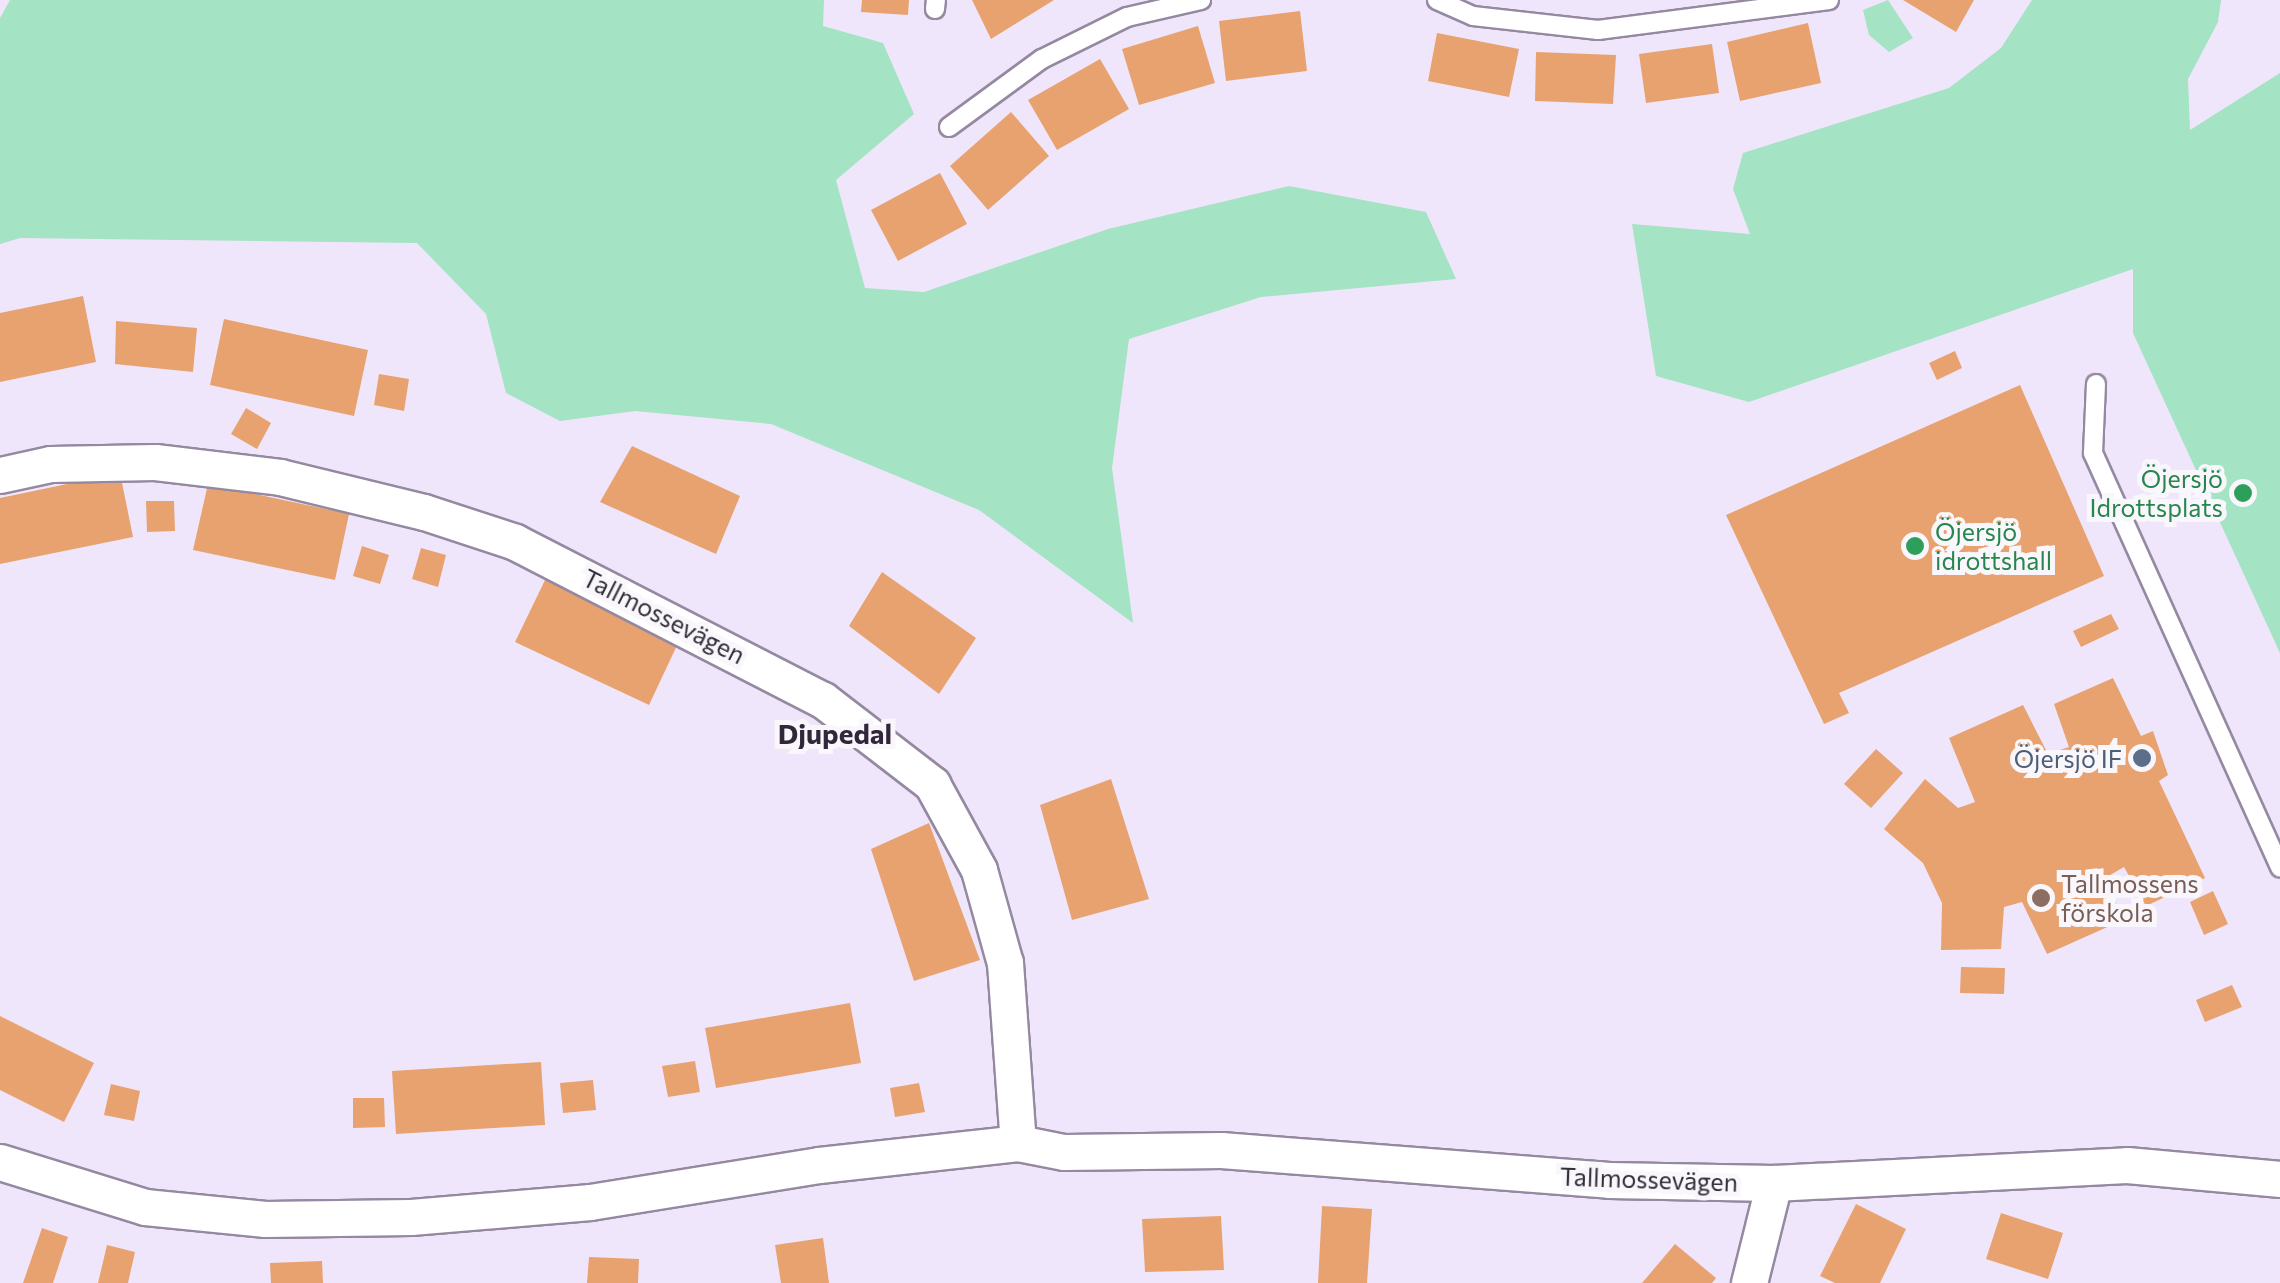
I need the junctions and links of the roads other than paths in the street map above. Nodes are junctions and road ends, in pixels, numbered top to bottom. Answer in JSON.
{"nodes":[{"id":1,"x":1201,"y":0,"type":"edge"},
{"id":2,"x":1436,"y":0,"type":"edge"},
{"id":3,"x":1828,"y":0,"type":"edge"},
{"id":4,"x":949,"y":127,"type":"dead end"},
{"id":5,"x":2096,"y":384,"type":"dead end"},
{"id":6,"x":0,"y":475,"type":"edge"},
{"id":7,"x":2280,"y":868,"type":"edge"},
{"id":8,"x":1018,"y":1143,"type":"junction"},
{"id":9,"x":0,"y":1162,"type":"edge"},
{"id":10,"x":2280,"y":1179,"type":"edge"},
{"id":11,"x":1774,"y":1183,"type":"junction"},
{"id":12,"x":1749,"y":1283,"type":"edge"}],
"edges":[{"from":1,"to":4,"type":"lane"},
{"from":2,"to":3,"type":"lane"},
{"from":5,"to":7,"type":"lane"},
{"from":6,"to":8,"type":"street","name":"Tallmossevägen"},
{"from":8,"to":9,"type":"street","name":"Tallmossevägen"},
{"from":8,"to":11,"type":"street","name":"Tallmossevägen"},
{"from":10,"to":11,"type":"street","name":"Tallmossevägen"},
{"from":11,"to":12,"type":"street"}]}
